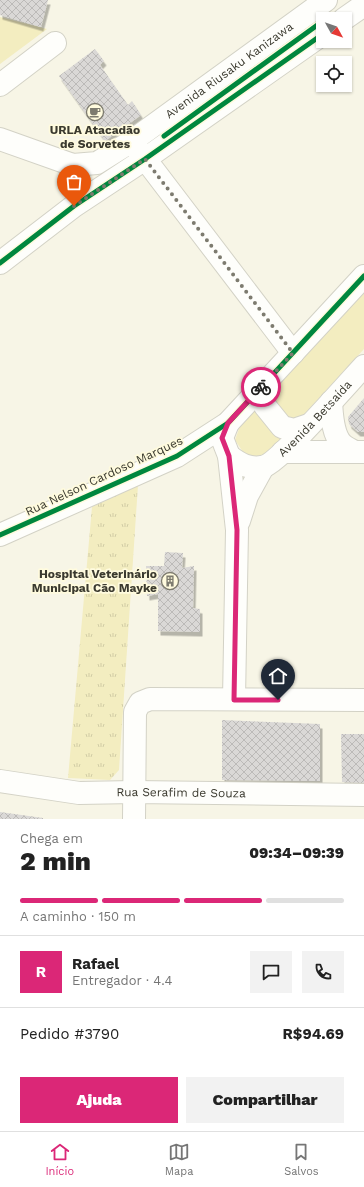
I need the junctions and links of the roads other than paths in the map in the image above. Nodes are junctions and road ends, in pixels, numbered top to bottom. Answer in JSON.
{"nodes":[{"id":1,"x":326,"y":0,"type":"edge"},
{"id":2,"x":364,"y":5,"type":"edge"},
{"id":3,"x":352,"y":13,"type":"edge"},
{"id":4,"x":316,"y":39,"type":"edge"},
{"id":5,"x":55,"y":43,"type":"dead end"},
{"id":6,"x":0,"y":85,"type":"edge"},
{"id":7,"x":0,"y":139,"type":"edge"},
{"id":8,"x":132,"y":141,"type":"junction"},
{"id":9,"x":145,"y":159,"type":"junction"},
{"id":10,"x":73,"y":165,"type":"junction"},
{"id":11,"x":74,"y":206,"type":"junction"},
{"id":12,"x":0,"y":263,"type":"edge"},
{"id":13,"x":364,"y":276,"type":"edge"},
{"id":14,"x":364,"y":301,"type":"edge"},
{"id":15,"x":338,"y":304,"type":"junction"},
{"id":16,"x":293,"y":353,"type":"junction"},
{"id":17,"x":364,"y":366,"type":"edge"},
{"id":18,"x":267,"y":381,"type":"junction"},
{"id":19,"x":331,"y":402,"type":"junction"},
{"id":20,"x":228,"y":423,"type":"junction"},
{"id":21,"x":309,"y":425,"type":"junction"},
{"id":22,"x":227,"y":452,"type":"junction"},
{"id":23,"x":282,"y":452,"type":"junction"},
{"id":24,"x":360,"y":452,"type":"edge"},
{"id":25,"x":176,"y":456,"type":"junction"},
{"id":26,"x":263,"y":467,"type":"junction"},
{"id":27,"x":237,"y":530,"type":"junction"},
{"id":28,"x":0,"y":535,"type":"edge"},
{"id":29,"x":234,"y":700,"type":"junction"},
{"id":30,"x":364,"y":700,"type":"edge"},
{"id":31,"x":0,"y":781,"type":"edge"},
{"id":32,"x":134,"y":792,"type":"junction"},
{"id":33,"x":364,"y":795,"type":"edge"},
{"id":34,"x":134,"y":819,"type":"edge"}],
"edges":[{"from":1,"to":8,"type":"street","name":"Avenida Riusaku Kanizawa"},
{"from":2,"to":3,"type":"street"},
{"from":4,"to":9,"type":"street"},
{"from":5,"to":6,"type":"street"},
{"from":7,"to":10,"type":"street"},
{"from":8,"to":9,"type":"street"},
{"from":8,"to":10,"type":"street","name":"Avenida Riusaku Kanizawa"},
{"from":9,"to":11,"type":"street"},
{"from":9,"to":16,"type":"street"},
{"from":10,"to":11,"type":"street"},
{"from":11,"to":12,"type":"street"},
{"from":13,"to":15,"type":"street","name":"Rua Nelson Cardoso Marques"},
{"from":14,"to":15,"type":"street"},
{"from":15,"to":16,"type":"street","name":"Rua Nelson Cardoso Marques"},
{"from":16,"to":18,"type":"street","name":"Rua Nelson Cardoso Marques"},
{"from":17,"to":19,"type":"street","name":"Avenida Betsaída"},
{"from":18,"to":20,"type":"street","name":"Rua Nelson Cardoso Marques"},
{"from":18,"to":21,"type":"street"},
{"from":19,"to":21,"type":"street","name":"Avenida Betsaída"},
{"from":19,"to":24,"type":"street"},
{"from":20,"to":22,"type":"street","name":"Rua Nelson Cardoso Marques"},
{"from":20,"to":25,"type":"street","name":"Rua Nelson Cardoso Marques"},
{"from":21,"to":23,"type":"street","name":"Avenida Betsaída"},
{"from":22,"to":25,"type":"street","name":"Rua Nelson Cardoso Marques"},
{"from":22,"to":26,"type":"street"},
{"from":22,"to":27,"type":"street","name":"Avenida Betsaída"},
{"from":23,"to":24,"type":"street"},
{"from":23,"to":26,"type":"street","name":"Avenida Betsaída"},
{"from":25,"to":28,"type":"street","name":"Rua Nelson Cardoso Marques"},
{"from":26,"to":27,"type":"street","name":"Avenida Betsaída"},
{"from":27,"to":29,"type":"street","name":"Avenida Betsaída"},
{"from":29,"to":30,"type":"street"},
{"from":29,"to":32,"type":"street"},
{"from":31,"to":32,"type":"street","name":"Rua Serafim de Souza"},
{"from":32,"to":33,"type":"street","name":"Rua Serafim de Souza"},
{"from":32,"to":34,"type":"street"}]}
